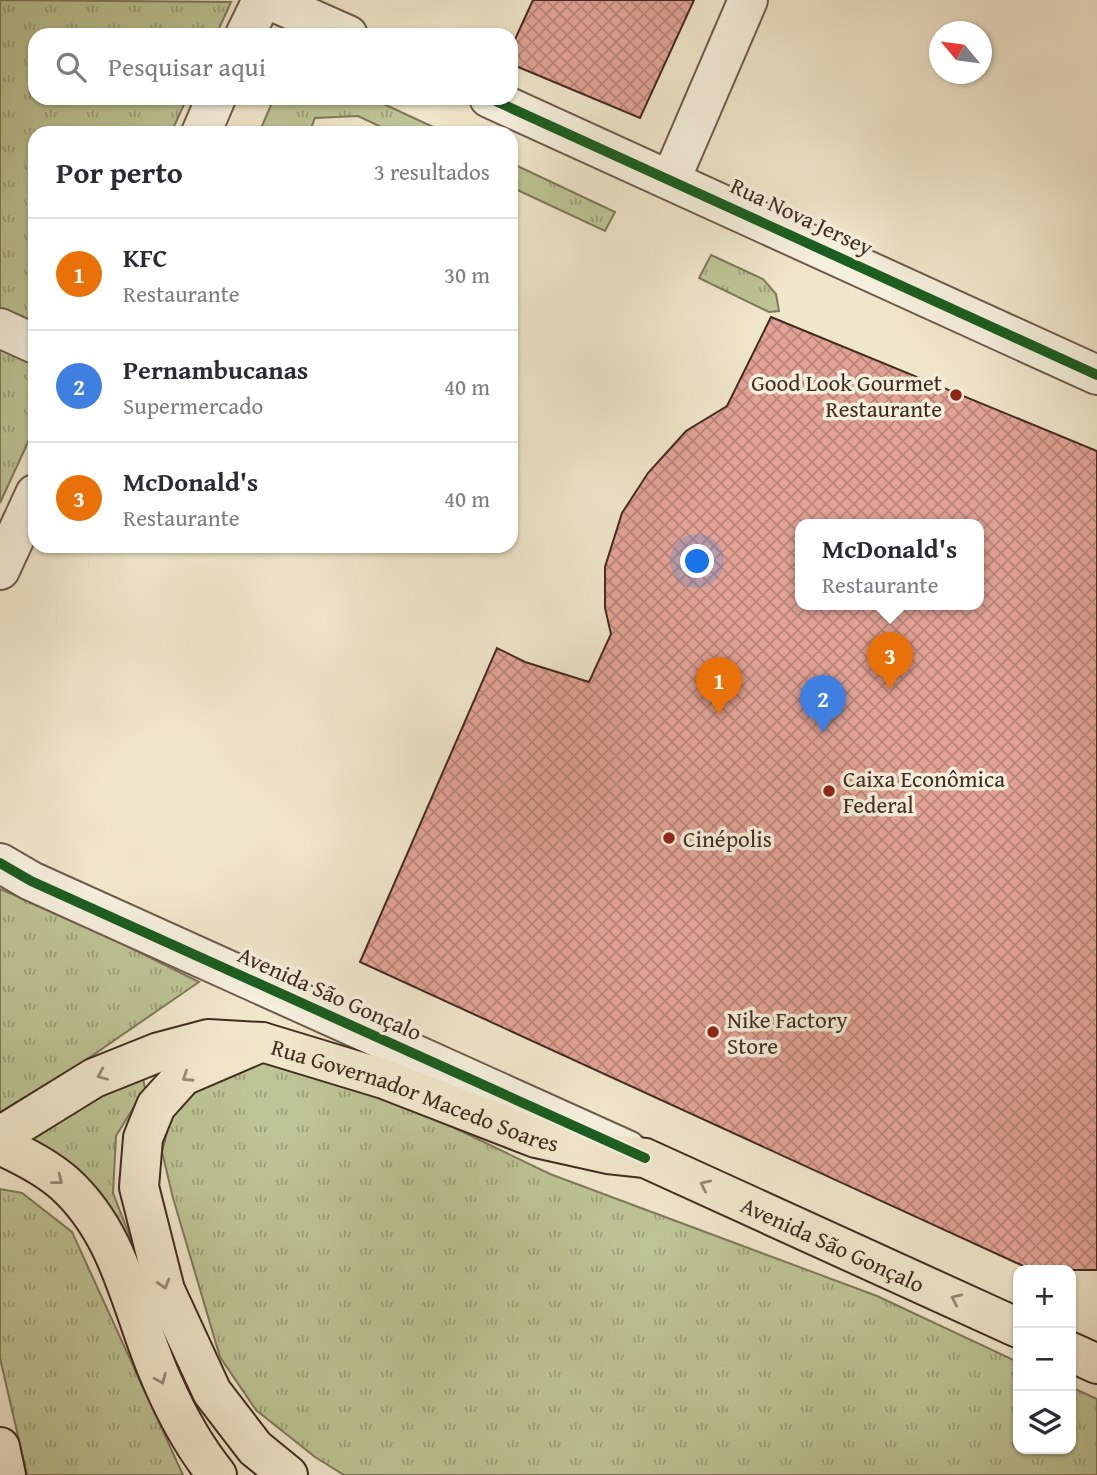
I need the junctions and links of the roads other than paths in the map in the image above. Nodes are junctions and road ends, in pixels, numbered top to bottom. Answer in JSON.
{"nodes":[{"id":1,"x":262,"y":0,"type":"edge"},
{"id":2,"x":269,"y":0,"type":"edge"},
{"id":3,"x":748,"y":0,"type":"edge"},
{"id":4,"x":248,"y":28,"type":"edge"},
{"id":5,"x":332,"y":28,"type":"edge"},
{"id":6,"x":213,"y":105,"type":"edge"},
{"id":7,"x":505,"y":105,"type":"edge"},
{"id":8,"x":204,"y":126,"type":"edge"},
{"id":9,"x":671,"y":179,"type":"junction"},
{"id":10,"x":0,"y":328,"type":"edge"},
{"id":11,"x":28,"y":341,"type":"edge"},
{"id":12,"x":1097,"y":374,"type":"edge"},
{"id":13,"x":28,"y":509,"type":"edge"},
{"id":14,"x":0,"y":570,"type":"edge"},
{"id":15,"x":0,"y":863,"type":"edge"},
{"id":16,"x":262,"y":1042,"type":"junction"},
{"id":17,"x":0,"y":1136,"type":"edge"},
{"id":18,"x":0,"y":1145,"type":"edge"},
{"id":19,"x":645,"y":1158,"type":"junction"},
{"id":20,"x":1013,"y":1326,"type":"edge"},
{"id":21,"x":1076,"y":1354,"type":"edge"},
{"id":22,"x":1097,"y":1364,"type":"edge"},
{"id":23,"x":0,"y":1447,"type":"edge"},
{"id":24,"x":6,"y":1475,"type":"edge"},
{"id":25,"x":217,"y":1475,"type":"edge"},
{"id":26,"x":288,"y":1475,"type":"edge"}],
"edges":[{"from":1,"to":4,"type":"street"},
{"from":2,"to":5,"type":"street"},
{"from":3,"to":9,"type":"street"},
{"from":6,"to":8,"type":"street"},
{"from":7,"to":9,"type":"street","name":"Rua Nova Jersey"},
{"from":9,"to":12,"type":"street","name":"Rua Nova Jersey"},
{"from":10,"to":11,"type":"street"},
{"from":13,"to":14,"type":"street"},
{"from":15,"to":19,"type":"street","name":"Avenida São Gonçalo"},
{"from":16,"to":17,"type":"main road","one_way":true},
{"from":16,"to":19,"type":"main road","name":"Rua Governador Macedo Soares"},
{"from":16,"to":26,"type":"main road","name":"Rua Governador Macedo Soares","one_way":true},
{"from":18,"to":25,"type":"main road","one_way":true},
{"from":20,"to":19,"type":"main road","name":"Avenida São Gonçalo","one_way":true},
{"from":21,"to":22,"type":"main road"},
{"from":23,"to":24,"type":"main road"}]}
